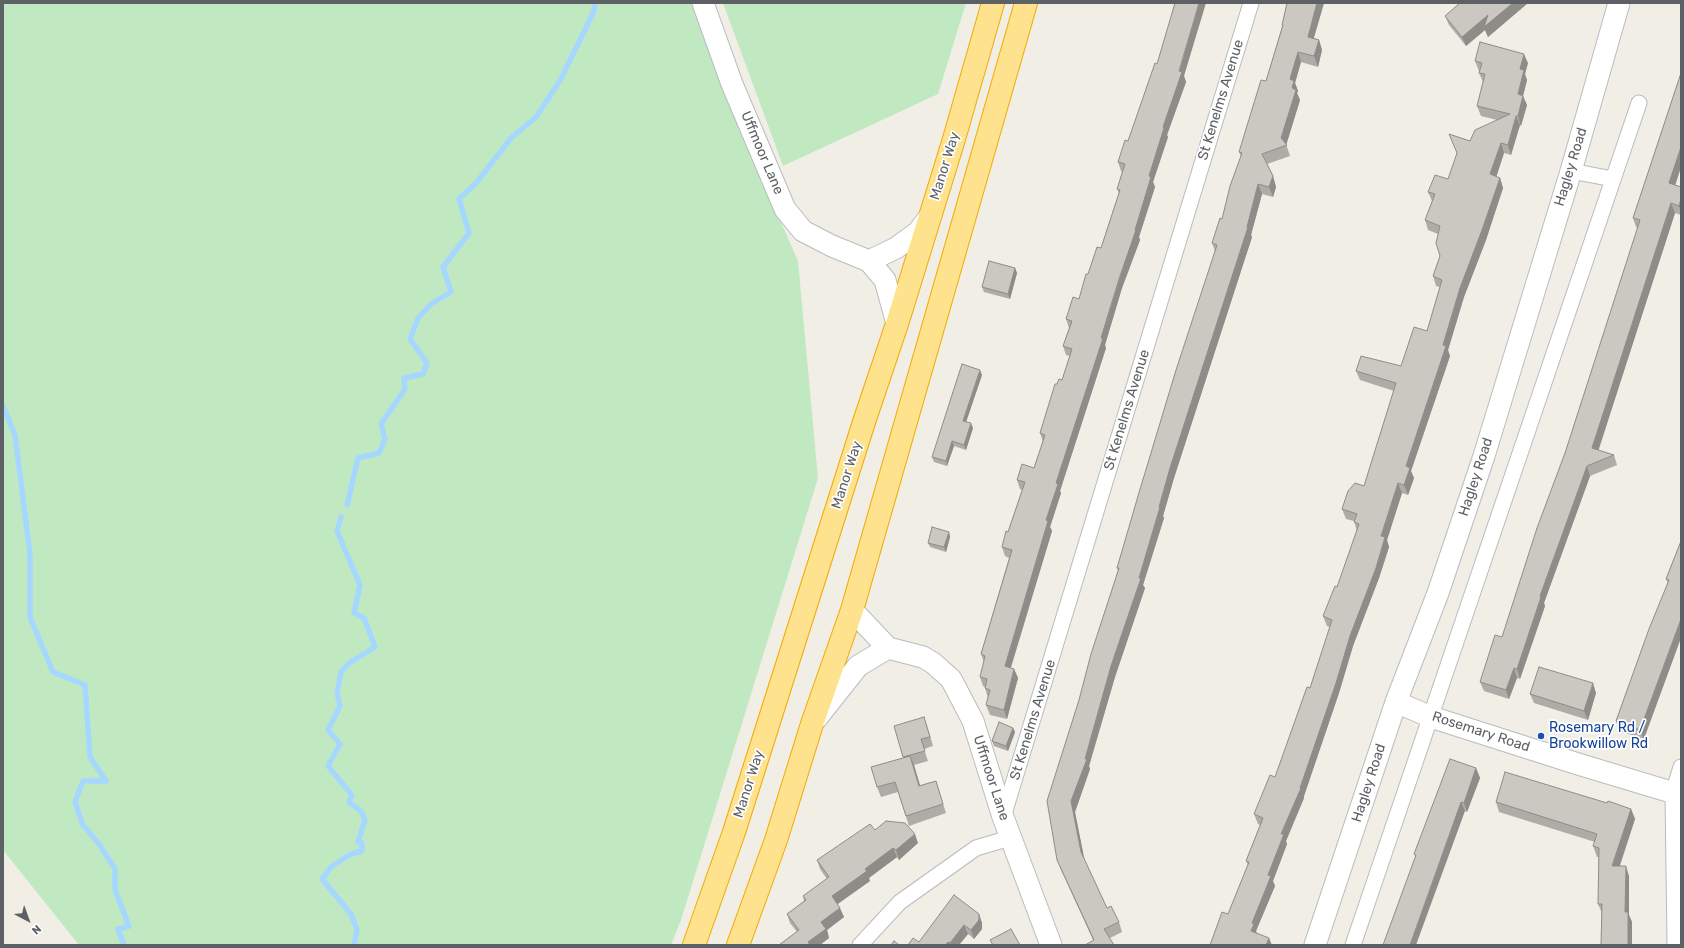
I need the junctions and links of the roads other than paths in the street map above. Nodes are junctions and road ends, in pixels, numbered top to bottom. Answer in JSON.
{"nodes":[{"id":1,"x":703,"y":3,"type":"edge"},
{"id":2,"x":993,"y":3,"type":"edge"},
{"id":3,"x":1026,"y":3,"type":"edge"},
{"id":4,"x":1251,"y":3,"type":"edge"},
{"id":5,"x":1619,"y":3,"type":"edge"},
{"id":6,"x":1639,"y":104,"type":"dead end"},
{"id":7,"x":1571,"y":171,"type":"junction"},
{"id":8,"x":1613,"y":179,"type":"junction"},
{"id":9,"x":930,"y":215,"type":"junction"},
{"id":10,"x":869,"y":261,"type":"junction"},
{"id":11,"x":897,"y":324,"type":"junction"},
{"id":12,"x":852,"y":610,"type":"junction"},
{"id":13,"x":888,"y":648,"type":"junction"},
{"id":14,"x":1396,"y":702,"type":"junction"},
{"id":15,"x":1431,"y":717,"type":"junction"},
{"id":16,"x":812,"y":724,"type":"junction"},
{"id":17,"x":1681,"y":766,"type":"edge"},
{"id":18,"x":1677,"y":794,"type":"edge"},
{"id":19,"x":1003,"y":817,"type":"junction"},
{"id":20,"x":1010,"y":838,"type":"junction"},
{"id":21,"x":694,"y":945,"type":"edge"},
{"id":22,"x":738,"y":945,"type":"edge"},
{"id":23,"x":860,"y":945,"type":"edge"},
{"id":24,"x":1051,"y":945,"type":"edge"},
{"id":25,"x":1315,"y":945,"type":"edge"},
{"id":26,"x":1352,"y":945,"type":"edge"},
{"id":27,"x":1675,"y":945,"type":"edge"}],
"edges":[{"from":1,"to":10,"type":"street","name":"Uffmoor Lane"},
{"from":2,"to":9,"type":"highway","name":"Manor Way"},
{"from":3,"to":12,"type":"highway"},
{"from":4,"to":19,"type":"street","name":"St Kenelms Avenue"},
{"from":5,"to":7,"type":"street","name":"Hagley Road"},
{"from":6,"to":8,"type":"street"},
{"from":7,"to":8,"type":"street"},
{"from":7,"to":14,"type":"street","name":"Hagley Road"},
{"from":8,"to":15,"type":"street"},
{"from":9,"to":10,"type":"street"},
{"from":9,"to":11,"type":"highway","name":"Manor Way"},
{"from":10,"to":11,"type":"street","name":"Uffmoor Lane"},
{"from":11,"to":21,"type":"highway","name":"Manor Way"},
{"from":12,"to":13,"type":"street"},
{"from":12,"to":16,"type":"highway"},
{"from":13,"to":16,"type":"street"},
{"from":13,"to":19,"type":"street","name":"Uffmoor Lane"},
{"from":14,"to":15,"type":"street","name":"Rosemary Road"},
{"from":14,"to":25,"type":"street","name":"Hagley Road"},
{"from":15,"to":18,"type":"street","name":"Rosemary Road"},
{"from":15,"to":26,"type":"street"},
{"from":16,"to":22,"type":"highway"},
{"from":17,"to":18,"type":"street"},
{"from":18,"to":27,"type":"street"},
{"from":19,"to":20,"type":"street","name":"Uffmoor Lane"},
{"from":20,"to":23,"type":"street"},
{"from":20,"to":24,"type":"street","name":"Uffmoor Lane"}]}
